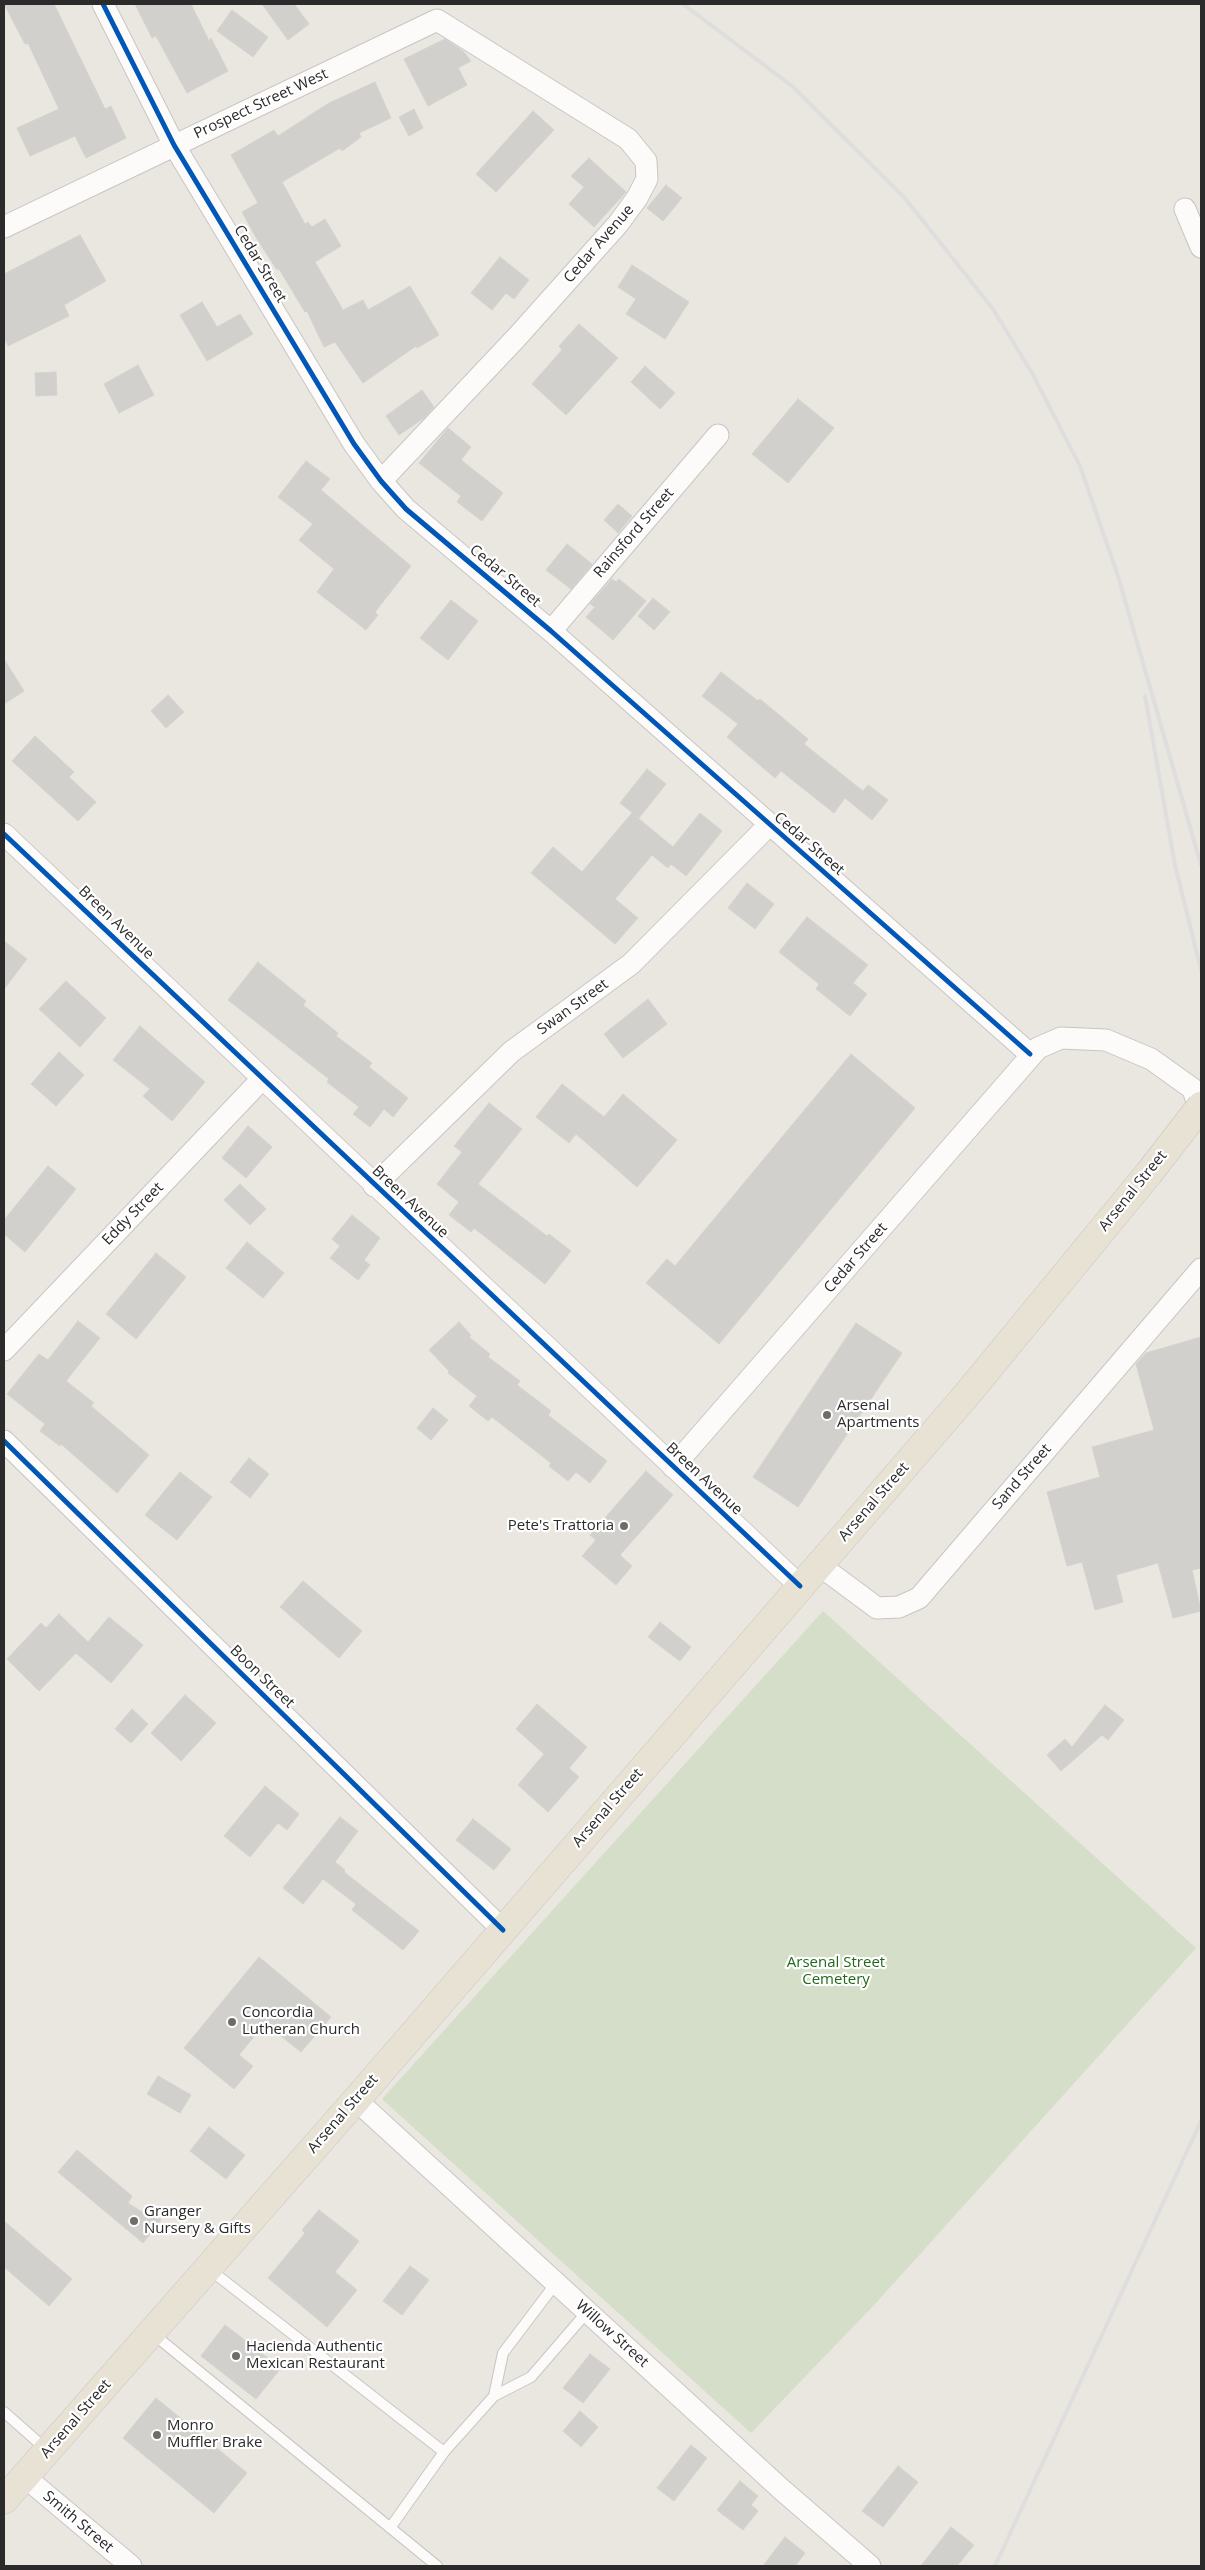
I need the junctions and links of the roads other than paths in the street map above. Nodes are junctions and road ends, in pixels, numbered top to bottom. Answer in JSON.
{"nodes":[{"id":1,"x":103,"y":4,"type":"edge"},
{"id":2,"x":437,"y":20,"type":"joint"},
{"id":3,"x":174,"y":144,"type":"junction"},
{"id":4,"x":1185,"y":209,"type":"dead end"},
{"id":5,"x":4,"y":227,"type":"edge"},
{"id":6,"x":1201,"y":247,"type":"edge"},
{"id":7,"x":718,"y":435,"type":"dead end"},
{"id":8,"x":380,"y":481,"type":"junction"},
{"id":9,"x":550,"y":631,"type":"junction"},
{"id":10,"x":769,"y":825,"type":"junction"},
{"id":11,"x":4,"y":834,"type":"edge"},
{"id":12,"x":1030,"y":1054,"type":"junction"},
{"id":13,"x":262,"y":1078,"type":"junction"},
{"id":14,"x":1201,"y":1106,"type":"edge"},
{"id":15,"x":1201,"y":1116,"type":"edge"},
{"id":16,"x":374,"y":1186,"type":"junction"},
{"id":17,"x":1201,"y":1269,"type":"edge"},
{"id":18,"x":4,"y":1350,"type":"edge"},
{"id":19,"x":4,"y":1441,"type":"edge"},
{"id":20,"x":673,"y":1467,"type":"junction"},
{"id":21,"x":819,"y":1564,"type":"junction"},
{"id":22,"x":800,"y":1586,"type":"junction"},
{"id":23,"x":503,"y":1930,"type":"junction"},
{"id":24,"x":356,"y":2100,"type":"junction"},
{"id":25,"x":208,"y":2268,"type":"junction"},
{"id":26,"x":556,"y":2284,"type":"junction"},
{"id":27,"x":587,"y":2312,"type":"junction"},
{"id":28,"x":151,"y":2333,"type":"junction"},
{"id":29,"x":494,"y":2396,"type":"junction"},
{"id":30,"x":4,"y":2412,"type":"edge"},
{"id":31,"x":48,"y":2450,"type":"junction"},
{"id":32,"x":444,"y":2452,"type":"junction"},
{"id":33,"x":24,"y":2477,"type":"junction"},
{"id":34,"x":4,"y":2500,"type":"edge"},
{"id":35,"x":390,"y":2528,"type":"junction"},
{"id":36,"x":131,"y":2566,"type":"edge"},
{"id":37,"x":437,"y":2566,"type":"edge"},
{"id":38,"x":870,"y":2566,"type":"edge"}],
"edges":[{"from":1,"to":3,"type":"street","name":"Cedar Street"},
{"from":2,"to":3,"type":"street","name":"Prospect Street West"},
{"from":2,"to":8,"type":"street","name":"Cedar Avenue"},
{"from":3,"to":5,"type":"street","name":"Prospect Street West"},
{"from":3,"to":8,"type":"street","name":"Cedar Street"},
{"from":4,"to":6,"type":"street"},
{"from":7,"to":9,"type":"street","name":"Rainsford Street"},
{"from":8,"to":9,"type":"street","name":"Cedar Street"},
{"from":9,"to":10,"type":"street","name":"Cedar Street"},
{"from":10,"to":12,"type":"street","name":"Cedar Street"},
{"from":10,"to":16,"type":"street","name":"Swan Street"},
{"from":11,"to":13,"type":"street","name":"Breen Avenue"},
{"from":12,"to":15,"type":"street"},
{"from":12,"to":20,"type":"street","name":"Cedar Street"},
{"from":13,"to":16,"type":"street","name":"Breen Avenue"},
{"from":13,"to":18,"type":"street","name":"Eddy Street"},
{"from":14,"to":21,"type":"highway","name":"Arsenal Street","bridge":true},
{"from":16,"to":20,"type":"street","name":"Breen Avenue"},
{"from":17,"to":21,"type":"street","name":"Sand Street"},
{"from":19,"to":23,"type":"street","name":"Boon Street"},
{"from":20,"to":22,"type":"street","name":"Breen Avenue"},
{"from":21,"to":22,"type":"highway","name":"Arsenal Street"},
{"from":22,"to":23,"type":"highway","name":"Arsenal Street"},
{"from":23,"to":24,"type":"highway","name":"Arsenal Street"},
{"from":24,"to":25,"type":"highway","name":"Arsenal Street"},
{"from":24,"to":26,"type":"street","name":"Willow Street"},
{"from":25,"to":28,"type":"highway","name":"Arsenal Street"},
{"from":25,"to":32,"type":"lane"},
{"from":26,"to":27,"type":"street","name":"Willow Street"},
{"from":26,"to":29,"type":"lane"},
{"from":27,"to":29,"type":"lane"},
{"from":27,"to":38,"type":"street","name":"Willow Street"},
{"from":28,"to":31,"type":"highway","name":"Arsenal Street"},
{"from":28,"to":35,"type":"lane"},
{"from":29,"to":32,"type":"lane"},
{"from":30,"to":31,"type":"lane"},
{"from":31,"to":33,"type":"highway","name":"Arsenal Street"},
{"from":32,"to":35,"type":"lane"},
{"from":33,"to":34,"type":"highway","name":"Arsenal Street"},
{"from":33,"to":36,"type":"street","name":"Smith Street"},
{"from":35,"to":37,"type":"lane"}]}
